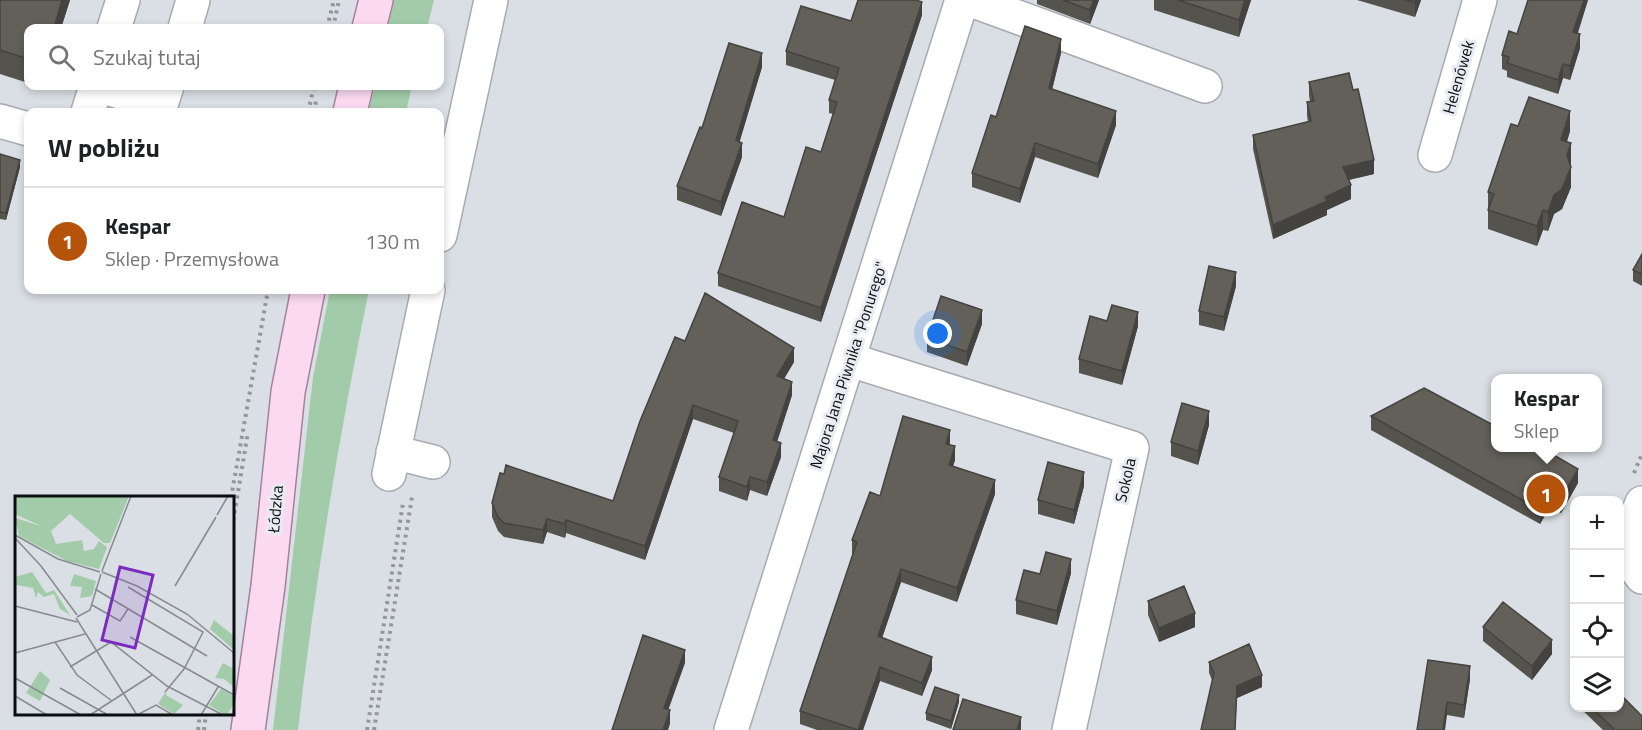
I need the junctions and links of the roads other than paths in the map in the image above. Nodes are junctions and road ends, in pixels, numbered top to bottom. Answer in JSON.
{"nodes":[{"id":1,"x":123,"y":0,"type":"edge"},
{"id":2,"x":194,"y":0,"type":"edge"},
{"id":3,"x":376,"y":0,"type":"edge"},
{"id":4,"x":491,"y":0,"type":"edge"},
{"id":5,"x":962,"y":0,"type":"edge"},
{"id":6,"x":971,"y":0,"type":"edge"},
{"id":7,"x":1480,"y":0,"type":"edge"},
{"id":8,"x":115,"y":24,"type":"edge"},
{"id":9,"x":185,"y":24,"type":"edge"},
{"id":10,"x":370,"y":24,"type":"edge"},
{"id":11,"x":1205,"y":86,"type":"dead end"},
{"id":12,"x":95,"y":90,"type":"edge"},
{"id":13,"x":114,"y":90,"type":"edge"},
{"id":14,"x":166,"y":90,"type":"edge"},
{"id":15,"x":355,"y":90,"type":"edge"},
{"id":16,"x":89,"y":108,"type":"edge"},
{"id":17,"x":351,"y":108,"type":"edge"},
{"id":18,"x":0,"y":121,"type":"edge"},
{"id":19,"x":24,"y":128,"type":"edge"},
{"id":20,"x":1435,"y":155,"type":"dead end"},
{"id":21,"x":444,"y":217,"type":"edge"},
{"id":22,"x":307,"y":294,"type":"edge"},
{"id":23,"x":428,"y":294,"type":"edge"},
{"id":24,"x":850,"y":360,"type":"junction"},
{"id":25,"x":407,"y":461,"type":"road end"},
{"id":26,"x":1642,"y":503,"type":"edge"},
{"id":27,"x":1642,"y":577,"type":"edge"},
{"id":28,"x":248,"y":730,"type":"edge"},
{"id":29,"x":731,"y":730,"type":"edge"},
{"id":30,"x":1069,"y":730,"type":"edge"}],
"edges":[{"from":1,"to":8,"type":"street"},
{"from":2,"to":9,"type":"street"},
{"from":3,"to":10,"type":"main road"},
{"from":4,"to":21,"type":"street"},
{"from":5,"to":24,"type":"street","name":"Majora Jana Piwnika \"Ponurego\""},
{"from":6,"to":11,"type":"street"},
{"from":7,"to":20,"type":"street","name":"Helenówek"},
{"from":12,"to":16,"type":"street"},
{"from":13,"to":14,"type":"street"},
{"from":15,"to":17,"type":"main road"},
{"from":18,"to":19,"type":"street"},
{"from":22,"to":28,"type":"main road","name":"Łódzka"},
{"from":23,"to":25,"type":"street"},
{"from":24,"to":29,"type":"street","name":"Majora Jana Piwnika \"Ponurego\""},
{"from":24,"to":30,"type":"street","name":"Sokola"},
{"from":26,"to":27,"type":"street"}]}
